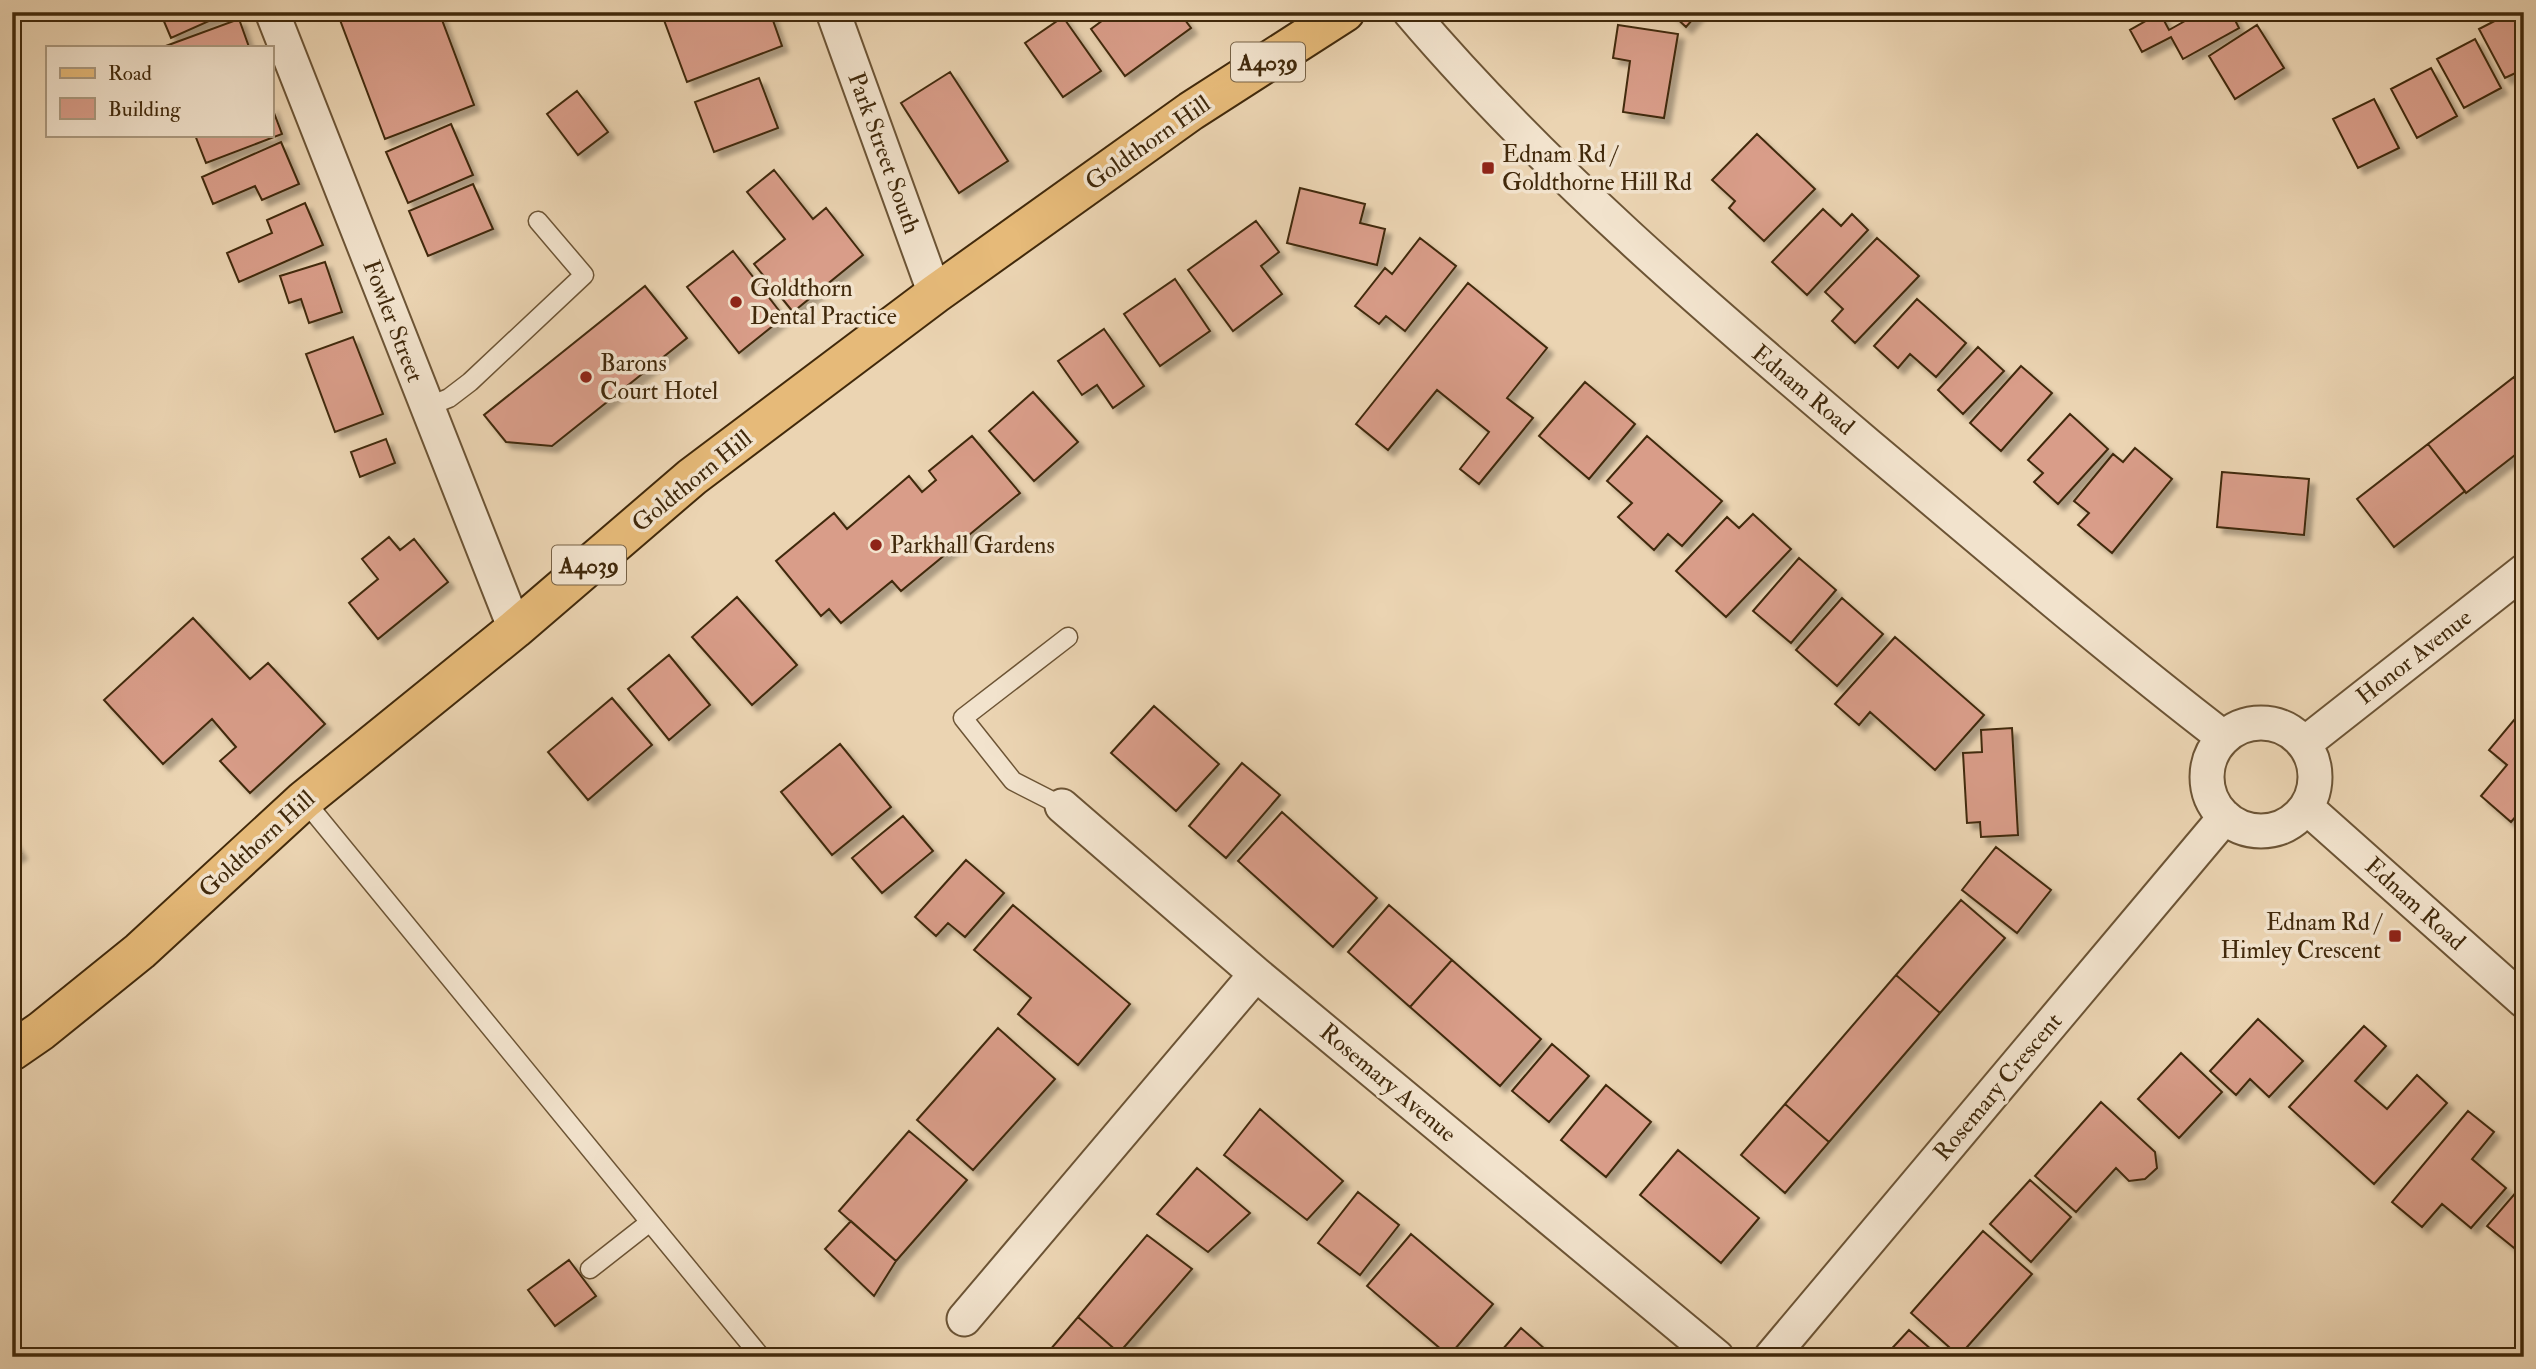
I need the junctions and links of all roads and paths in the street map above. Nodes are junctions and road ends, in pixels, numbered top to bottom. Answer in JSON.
{"nodes":[{"id":1,"x":272,"y":12,"type":"edge"},
{"id":2,"x":833,"y":12,"type":"edge"},
{"id":3,"x":1345,"y":12,"type":"edge"},
{"id":4,"x":1410,"y":12,"type":"edge"},
{"id":5,"x":538,"y":220,"type":"dead end"},
{"id":6,"x":935,"y":295,"type":"junction"},
{"id":7,"x":427,"y":407,"type":"junction"},
{"id":8,"x":2524,"y":571,"type":"edge"},
{"id":9,"x":515,"y":629,"type":"junction"},
{"id":10,"x":1068,"y":637,"type":"dead end"},
{"id":11,"x":2224,"y":738,"type":"junction"},
{"id":12,"x":2304,"y":744,"type":"junction"},
{"id":13,"x":304,"y":800,"type":"junction"},
{"id":14,"x":1062,"y":806,"type":"joint"},
{"id":15,"x":2306,"y":807,"type":"junction"},
{"id":16,"x":2225,"y":817,"type":"junction"},
{"id":17,"x":1256,"y":974,"type":"junction"},
{"id":18,"x":2524,"y":1001,"type":"edge"},
{"id":19,"x":12,"y":1051,"type":"edge"},
{"id":20,"x":650,"y":1222,"type":"junction"},
{"id":21,"x":590,"y":1269,"type":"dead end"},
{"id":22,"x":964,"y":1319,"type":"dead end"},
{"id":23,"x":761,"y":1357,"type":"edge"},
{"id":24,"x":1717,"y":1357,"type":"edge"},
{"id":25,"x":1771,"y":1357,"type":"edge"}],
"edges":[{"from":1,"to":7,"type":"street","name":"Fowler Street"},
{"from":2,"to":6,"type":"street","name":"Park Street South"},
{"from":3,"to":6,"type":"main road","name":"Goldthorn Hill","number":"A4039"},
{"from":4,"to":11,"type":"street","name":"Ednam Road"},
{"from":5,"to":7,"type":"lane"},
{"from":6,"to":9,"type":"main road","name":"Goldthorn Hill","number":"A4039"},
{"from":7,"to":9,"type":"street","name":"Fowler Street"},
{"from":8,"to":12,"type":"street","name":"Honor Avenue"},
{"from":9,"to":13,"type":"main road","name":"Goldthorn Hill","number":"A4039"},
{"from":10,"to":14,"type":"lane"},
{"from":11,"to":12,"type":"street"},
{"from":11,"to":16,"type":"street"},
{"from":12,"to":15,"type":"street"},
{"from":13,"to":19,"type":"main road","name":"Goldthorn Hill","number":"A4039"},
{"from":13,"to":20,"type":"lane"},
{"from":14,"to":17,"type":"street","name":"Rosemary Avenue"},
{"from":15,"to":16,"type":"street"},
{"from":15,"to":18,"type":"street","name":"Ednam Road"},
{"from":16,"to":25,"type":"street","name":"Rosemary Crescent"},
{"from":17,"to":22,"type":"street"},
{"from":17,"to":24,"type":"street","name":"Rosemary Avenue"},
{"from":20,"to":21,"type":"lane"},
{"from":20,"to":23,"type":"lane"}]}
